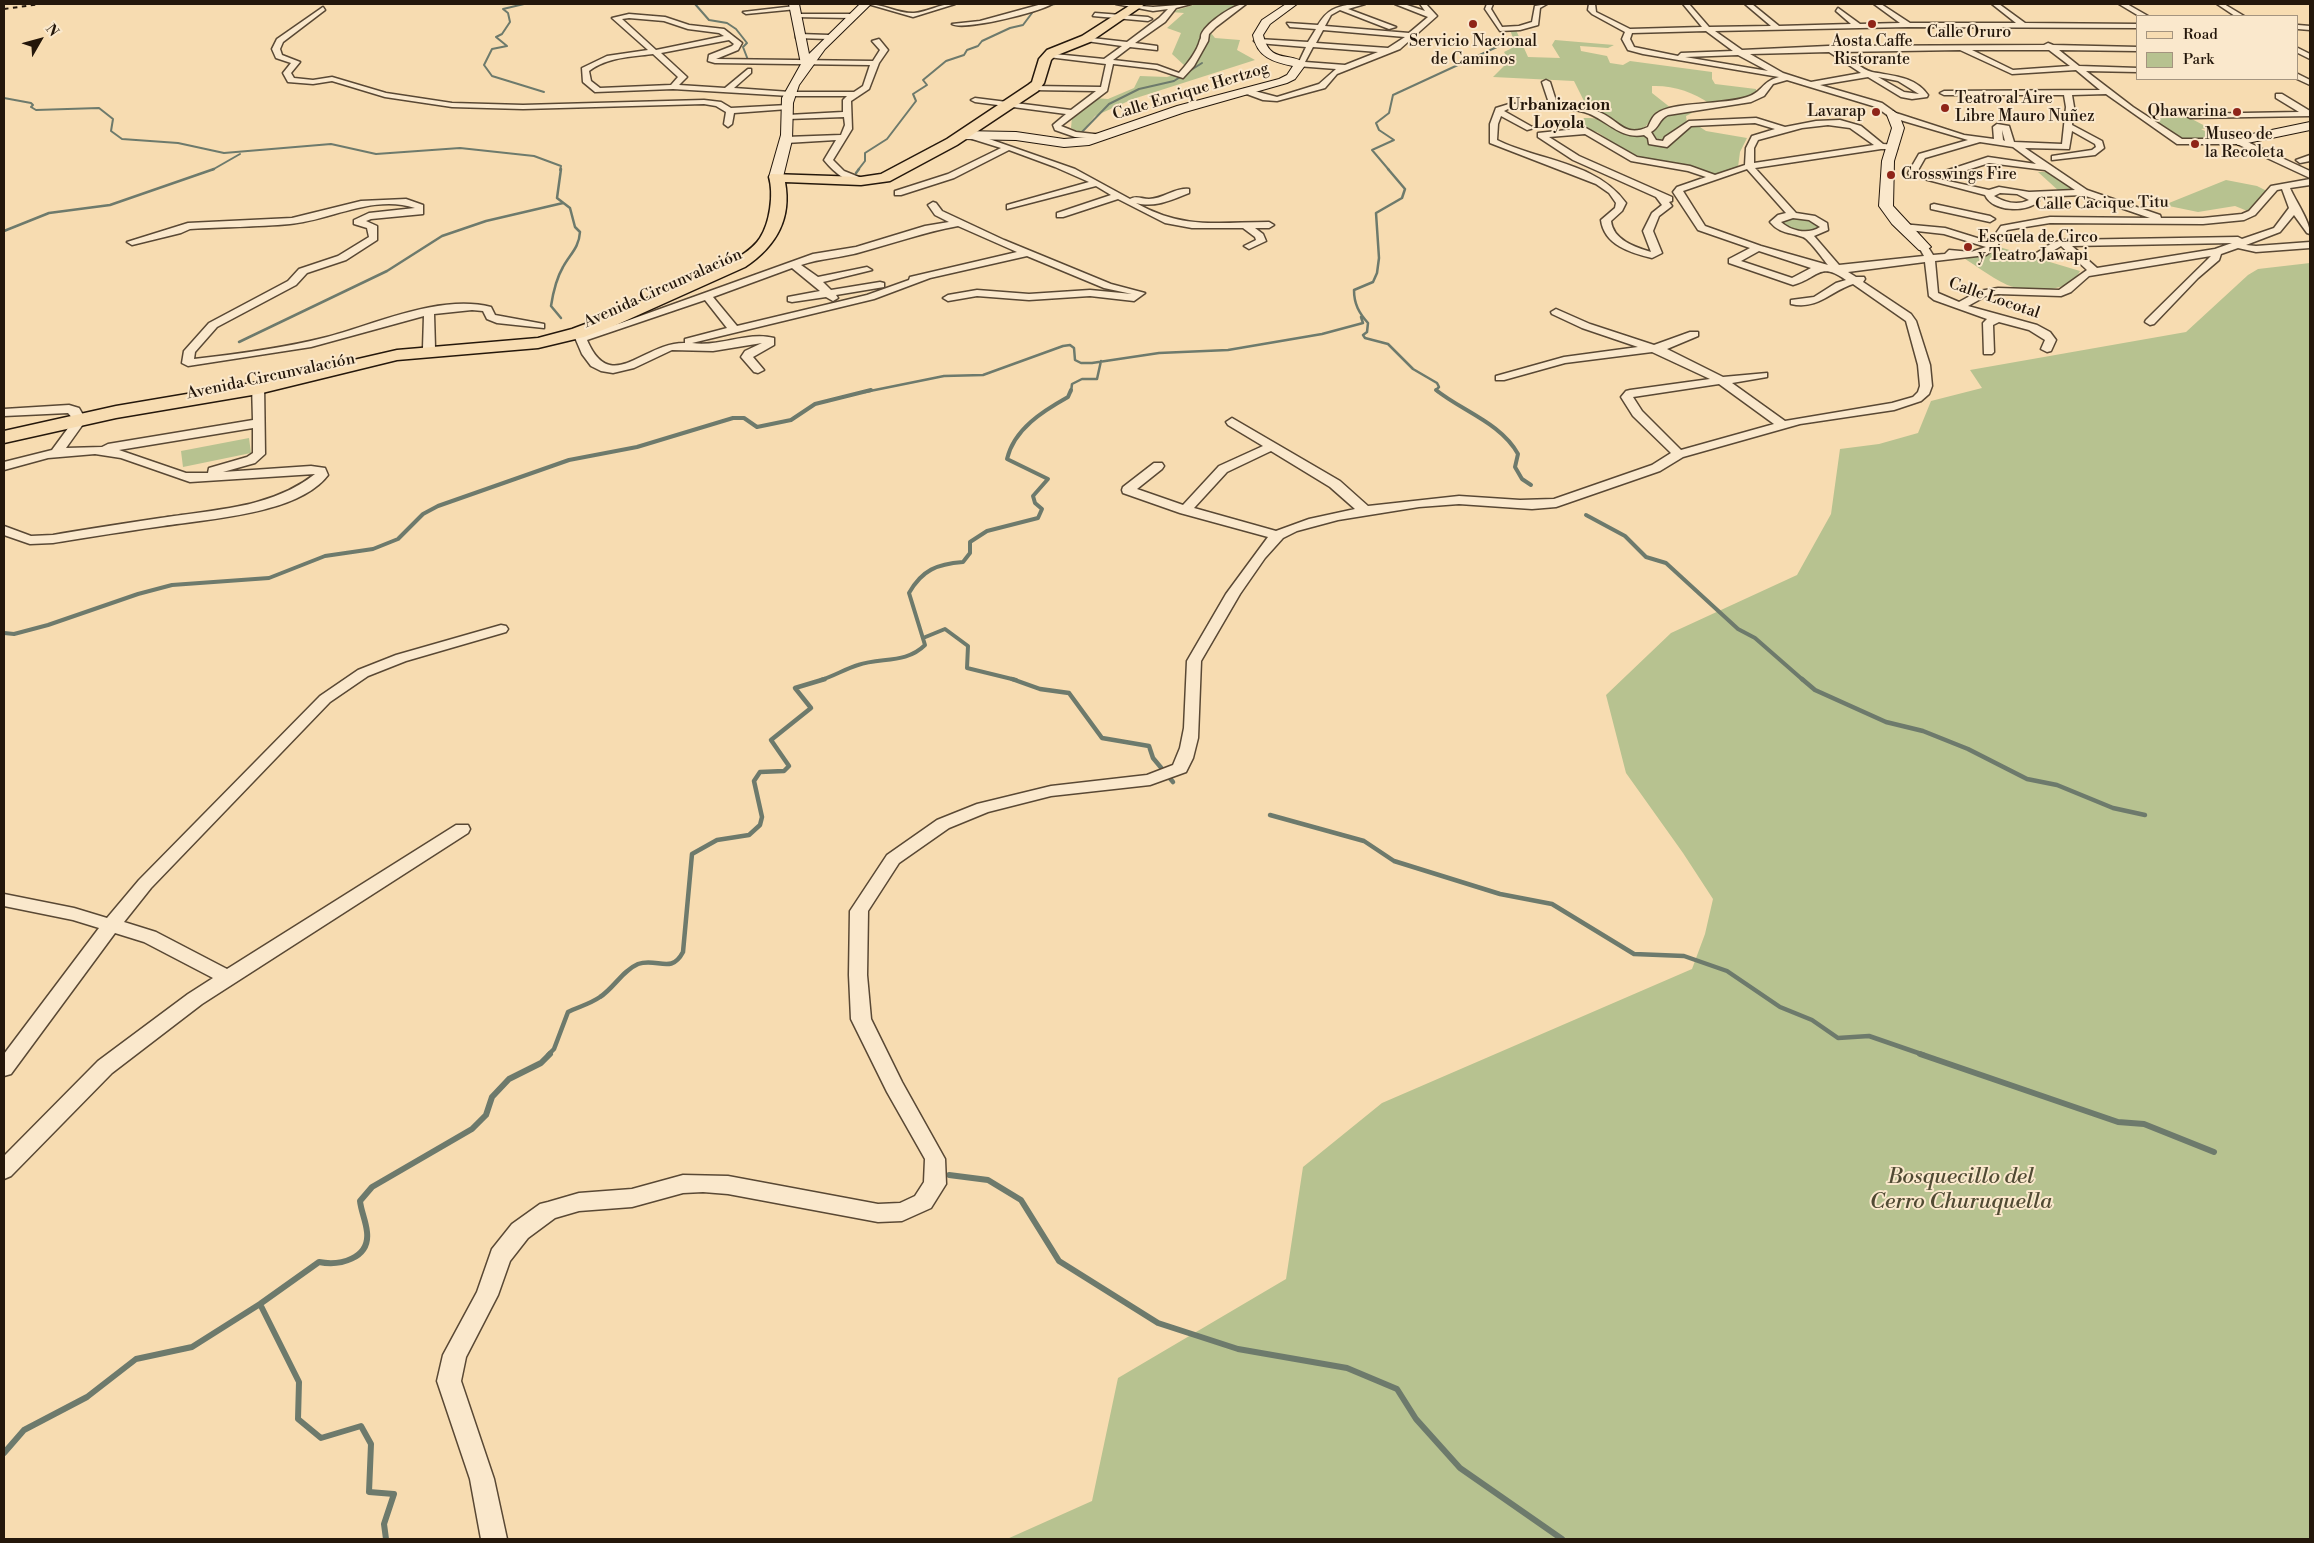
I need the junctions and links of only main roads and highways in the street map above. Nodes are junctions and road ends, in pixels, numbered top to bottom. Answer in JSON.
{"nodes":[{"id":1,"x":1135,"y":6,"type":"edge"},
{"id":2,"x":1084,"y":40,"type":"joint"},
{"id":3,"x":776,"y":177,"type":"junction"},
{"id":4,"x":258,"y":386,"type":"junction"},
{"id":5,"x":79,"y":418,"type":"junction"},
{"id":6,"x":4,"y":432,"type":"edge"},
{"id":7,"x":4,"y":437,"type":"edge"}],
"edges":[{"from":1,"to":2,"type":"main road"},
{"from":2,"to":3,"type":"main road"},
{"from":3,"to":4,"type":"main road","name":"Avenida Circunvalación"},
{"from":3,"to":4,"type":"main road","name":"Avenida Circunvalación"},
{"from":4,"to":5,"type":"main road","name":"Avenida Circunvalación"},
{"from":5,"to":6,"type":"main road","name":"Avenida Circunvalación"},
{"from":5,"to":7,"type":"main road","name":"Avenida Circunvalación"}]}
